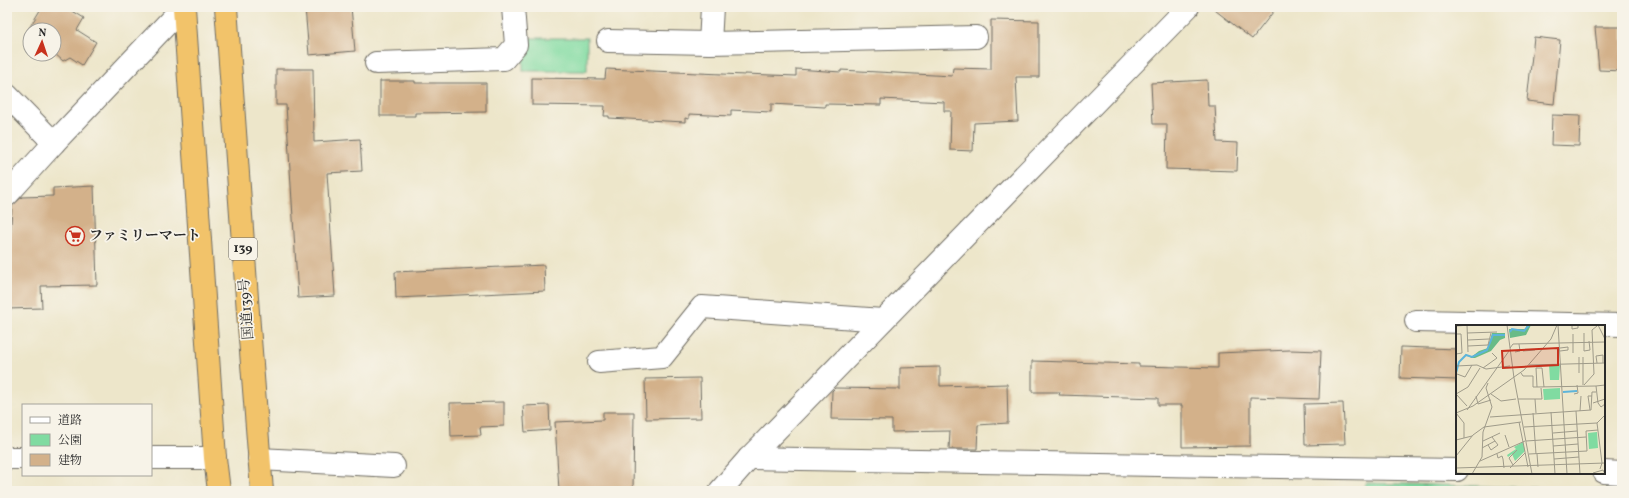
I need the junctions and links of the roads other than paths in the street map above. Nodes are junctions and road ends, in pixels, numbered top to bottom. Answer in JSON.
{"nodes":[{"id":1,"x":184,"y":7,"type":"edge"},
{"id":2,"x":226,"y":7,"type":"edge"},
{"id":3,"x":513,"y":7,"type":"edge"},
{"id":4,"x":712,"y":7,"type":"edge"},
{"id":5,"x":1188,"y":7,"type":"edge"},
{"id":6,"x":976,"y":37,"type":"dead end"},
{"id":7,"x":608,"y":41,"type":"dead end"},
{"id":8,"x":710,"y":43,"type":"junction"},
{"id":9,"x":376,"y":63,"type":"dead end"},
{"id":10,"x":7,"y":95,"type":"edge"},
{"id":11,"x":54,"y":143,"type":"junction"},
{"id":12,"x":7,"y":195,"type":"edge"},
{"id":13,"x":883,"y":320,"type":"junction"},
{"id":14,"x":1416,"y":320,"type":"dead end"},
{"id":15,"x":1622,"y":325,"type":"edge"},
{"id":16,"x":599,"y":362,"type":"dead end"},
{"id":17,"x":7,"y":458,"type":"edge"},
{"id":18,"x":22,"y":458,"type":"edge"},
{"id":19,"x":152,"y":458,"type":"edge"},
{"id":20,"x":215,"y":458,"type":"junction"},
{"id":21,"x":749,"y":458,"type":"junction"},
{"id":22,"x":259,"y":459,"type":"junction"},
{"id":23,"x":394,"y":466,"type":"dead end"},
{"id":24,"x":1456,"y":470,"type":"edge"},
{"id":25,"x":1605,"y":472,"type":"edge"},
{"id":26,"x":1622,"y":473,"type":"edge"},
{"id":27,"x":219,"y":491,"type":"edge"},
{"id":28,"x":262,"y":491,"type":"edge"},
{"id":29,"x":720,"y":491,"type":"edge"}],
"edges":[{"from":1,"to":11,"type":"street"},
{"from":1,"to":20,"type":"highway"},
{"from":2,"to":22,"type":"highway","name":"国道139号","number":"139"},
{"from":3,"to":9,"type":"street"},
{"from":4,"to":8,"type":"street"},
{"from":5,"to":13,"type":"street"},
{"from":6,"to":8,"type":"street"},
{"from":7,"to":8,"type":"street"},
{"from":10,"to":11,"type":"street"},
{"from":11,"to":12,"type":"street"},
{"from":13,"to":16,"type":"street"},
{"from":13,"to":21,"type":"street"},
{"from":14,"to":15,"type":"street"},
{"from":17,"to":18,"type":"street"},
{"from":19,"to":20,"type":"street"},
{"from":20,"to":27,"type":"highway"},
{"from":21,"to":24,"type":"street"},
{"from":21,"to":29,"type":"street"},
{"from":22,"to":23,"type":"street"},
{"from":22,"to":28,"type":"highway","name":"国道139号","number":"139"},
{"from":25,"to":26,"type":"street"}]}
